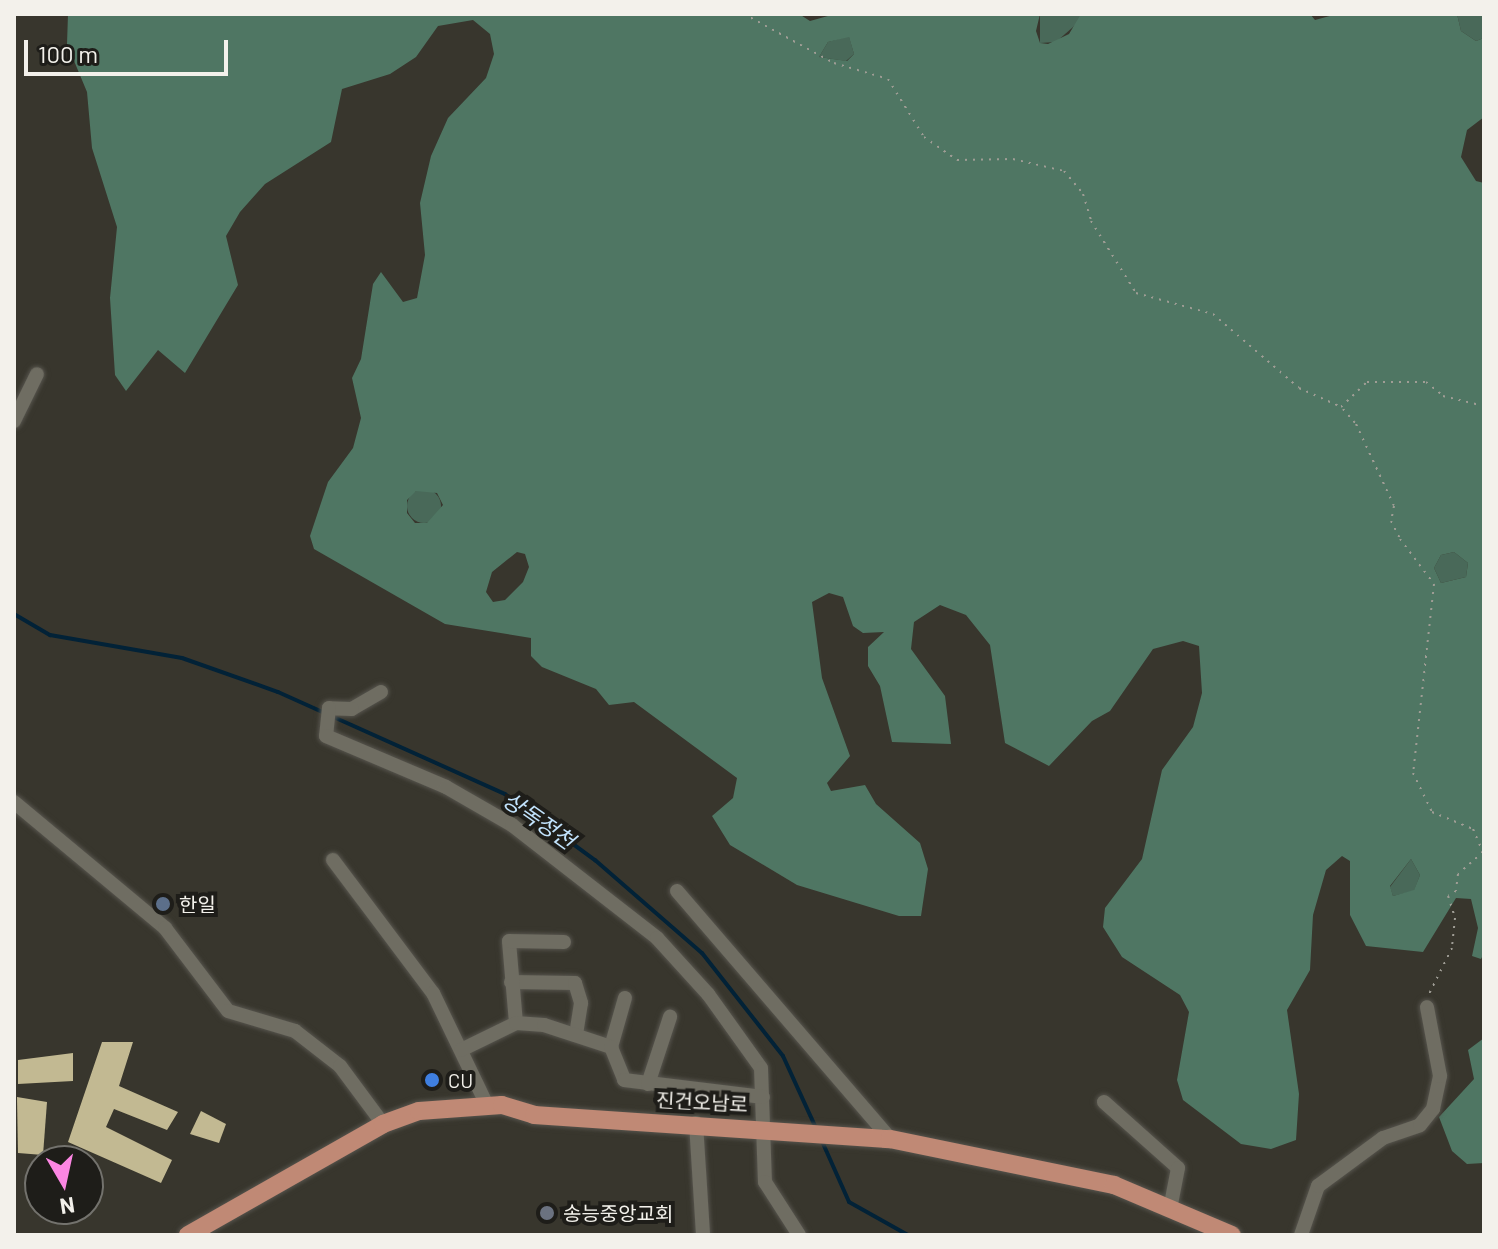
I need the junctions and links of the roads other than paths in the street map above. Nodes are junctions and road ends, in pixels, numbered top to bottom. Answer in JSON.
{"nodes":[{"id":1,"x":37,"y":374,"type":"dead end"},
{"id":2,"x":14,"y":421,"type":"edge"},
{"id":3,"x":381,"y":692,"type":"dead end"},
{"id":4,"x":14,"y":802,"type":"edge"},
{"id":5,"x":333,"y":860,"type":"dead end"},
{"id":6,"x":677,"y":891,"type":"dead end"},
{"id":7,"x":564,"y":942,"type":"dead end"},
{"id":8,"x":511,"y":982,"type":"junction"},
{"id":9,"x":625,"y":998,"type":"dead end"},
{"id":10,"x":1427,"y":1007,"type":"road end"},
{"id":11,"x":670,"y":1017,"type":"dead end"},
{"id":12,"x":516,"y":1023,"type":"junction"},
{"id":13,"x":576,"y":1034,"type":"junction"},
{"id":14,"x":611,"y":1047,"type":"junction"},
{"id":15,"x":461,"y":1050,"type":"junction"},
{"id":16,"x":648,"y":1084,"type":"junction"},
{"id":17,"x":763,"y":1097,"type":"junction"},
{"id":18,"x":1104,"y":1102,"type":"dead end"},
{"id":19,"x":487,"y":1105,"type":"junction"},
{"id":20,"x":696,"y":1123,"type":"junction"},
{"id":21,"x":383,"y":1124,"type":"junction"},
{"id":22,"x":763,"y":1128,"type":"junction"},
{"id":23,"x":890,"y":1139,"type":"junction"},
{"id":24,"x":1171,"y":1204,"type":"junction"},
{"id":25,"x":188,"y":1235,"type":"edge"},
{"id":26,"x":703,"y":1235,"type":"edge"},
{"id":27,"x":799,"y":1235,"type":"edge"},
{"id":28,"x":1232,"y":1235,"type":"edge"},
{"id":29,"x":1301,"y":1235,"type":"edge"}],
"edges":[{"from":1,"to":2,"type":"street"},
{"from":3,"to":17,"type":"street"},
{"from":4,"to":21,"type":"street"},
{"from":5,"to":15,"type":"street"},
{"from":6,"to":23,"type":"street"},
{"from":7,"to":8,"type":"street"},
{"from":8,"to":12,"type":"street"},
{"from":8,"to":13,"type":"street"},
{"from":9,"to":14,"type":"street"},
{"from":10,"to":29,"type":"street"},
{"from":11,"to":16,"type":"street"},
{"from":12,"to":13,"type":"street"},
{"from":12,"to":15,"type":"street"},
{"from":13,"to":14,"type":"street"},
{"from":14,"to":16,"type":"street"},
{"from":15,"to":19,"type":"street"},
{"from":16,"to":17,"type":"street"},
{"from":17,"to":22,"type":"street"},
{"from":18,"to":24,"type":"street"},
{"from":19,"to":20,"type":"main road","name":"진건오남로"},
{"from":19,"to":21,"type":"main road","name":"진건오남로"},
{"from":20,"to":22,"type":"main road","name":"진건오남로"},
{"from":20,"to":26,"type":"street"},
{"from":21,"to":25,"type":"main road","name":"진건오남로"},
{"from":22,"to":23,"type":"main road","name":"진건오남로"},
{"from":22,"to":27,"type":"street"},
{"from":23,"to":24,"type":"main road","name":"진건오남로"},
{"from":24,"to":28,"type":"main road","name":"진건오남로"}]}
